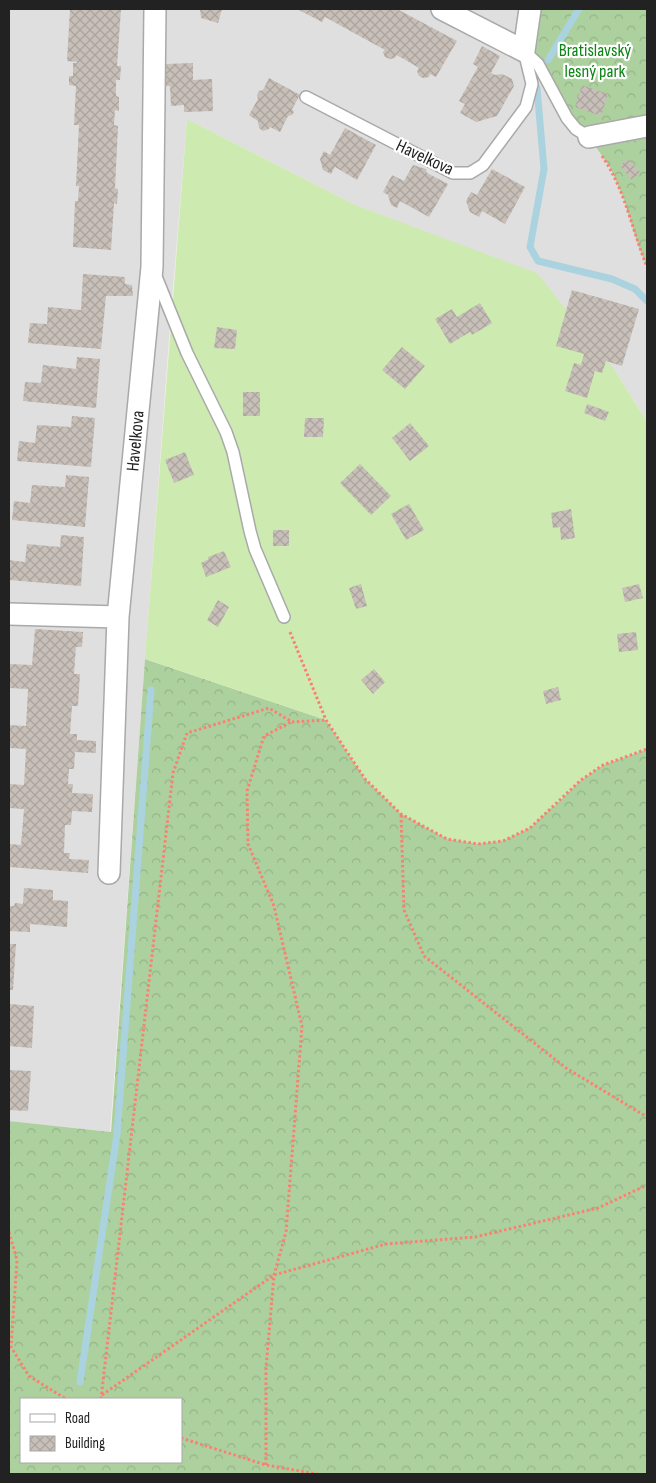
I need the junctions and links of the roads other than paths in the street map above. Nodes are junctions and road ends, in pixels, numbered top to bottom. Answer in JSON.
{"nodes":[{"id":1,"x":155,"y":9,"type":"edge"},
{"id":2,"x":442,"y":9,"type":"edge"},
{"id":3,"x":530,"y":9,"type":"edge"},
{"id":4,"x":524,"y":51,"type":"junction"},
{"id":5,"x":306,"y":97,"type":"dead end"},
{"id":6,"x":647,"y":126,"type":"edge"},
{"id":7,"x":589,"y":136,"type":"joint"},
{"id":8,"x":152,"y":267,"type":"junction"},
{"id":9,"x":9,"y":614,"type":"edge"},
{"id":10,"x":118,"y":617,"type":"junction"},
{"id":11,"x":284,"y":617,"type":"road end"},
{"id":12,"x":109,"y":873,"type":"dead end"}],
"edges":[{"from":1,"to":8,"type":"street","name":"Havelkova"},
{"from":2,"to":4,"type":"street"},
{"from":3,"to":4,"type":"street"},
{"from":4,"to":5,"type":"lane","name":"Havelkova"},
{"from":4,"to":7,"type":"lane"},
{"from":6,"to":7,"type":"street"},
{"from":8,"to":10,"type":"street","name":"Havelkova"},
{"from":8,"to":11,"type":"lane"},
{"from":9,"to":10,"type":"street"},
{"from":10,"to":12,"type":"street","name":"Havelkova"}]}
